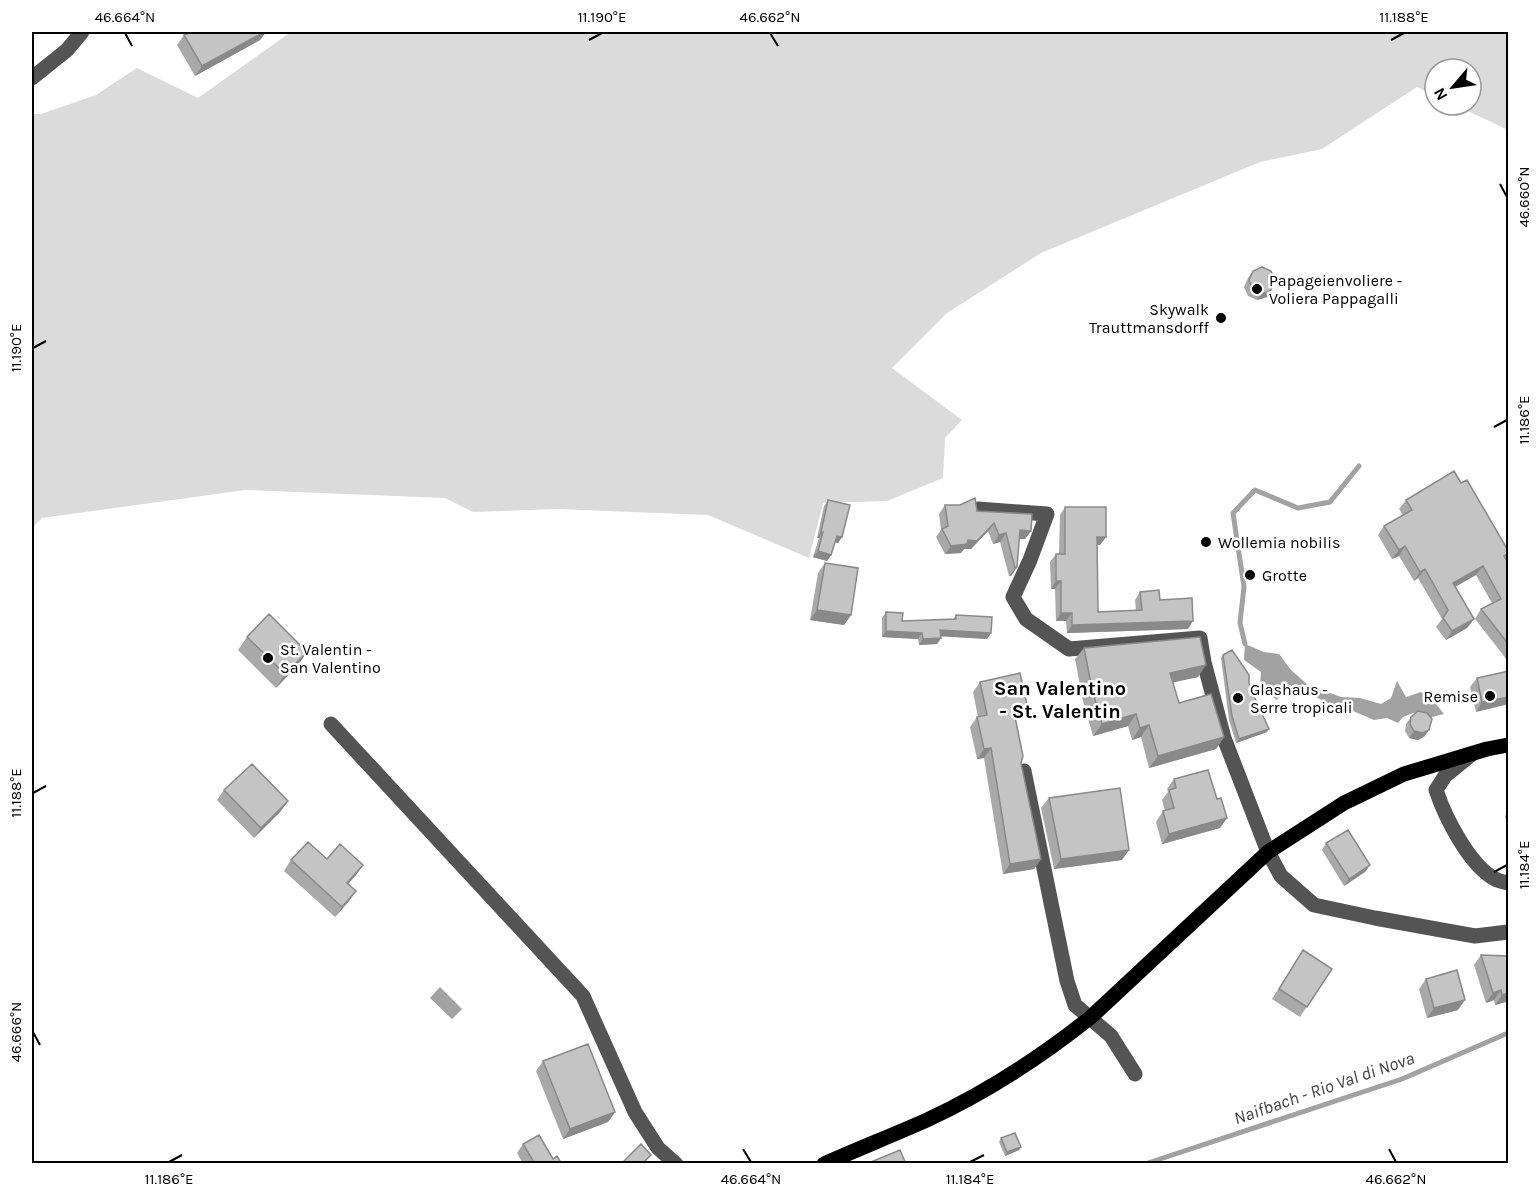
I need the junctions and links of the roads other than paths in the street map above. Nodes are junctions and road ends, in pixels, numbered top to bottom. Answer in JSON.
{"nodes":[{"id":1,"x":82,"y":32,"type":"edge"},
{"id":2,"x":32,"y":78,"type":"edge"},
{"id":3,"x":978,"y":509,"type":"edge"},
{"id":4,"x":331,"y":724,"type":"dead end"},
{"id":5,"x":1509,"y":745,"type":"edge"},
{"id":6,"x":1472,"y":753,"type":"junction"},
{"id":7,"x":1024,"y":771,"type":"edge"},
{"id":8,"x":1268,"y":852,"type":"junction"},
{"id":9,"x":1509,"y":883,"type":"edge"},
{"id":10,"x":1509,"y":932,"type":"edge"},
{"id":11,"x":1091,"y":1017,"type":"junction"},
{"id":12,"x":1135,"y":1074,"type":"dead end"},
{"id":13,"x":676,"y":1164,"type":"edge"},
{"id":14,"x":824,"y":1164,"type":"edge"}],
"edges":[{"from":1,"to":2,"type":"street"},
{"from":3,"to":8,"type":"street"},
{"from":4,"to":13,"type":"street"},
{"from":5,"to":6,"type":"main road"},
{"from":6,"to":8,"type":"main road"},
{"from":6,"to":9,"type":"street"},
{"from":7,"to":11,"type":"street"},
{"from":8,"to":10,"type":"street"},
{"from":8,"to":11,"type":"main road"},
{"from":11,"to":12,"type":"street"},
{"from":11,"to":14,"type":"main road"}]}
